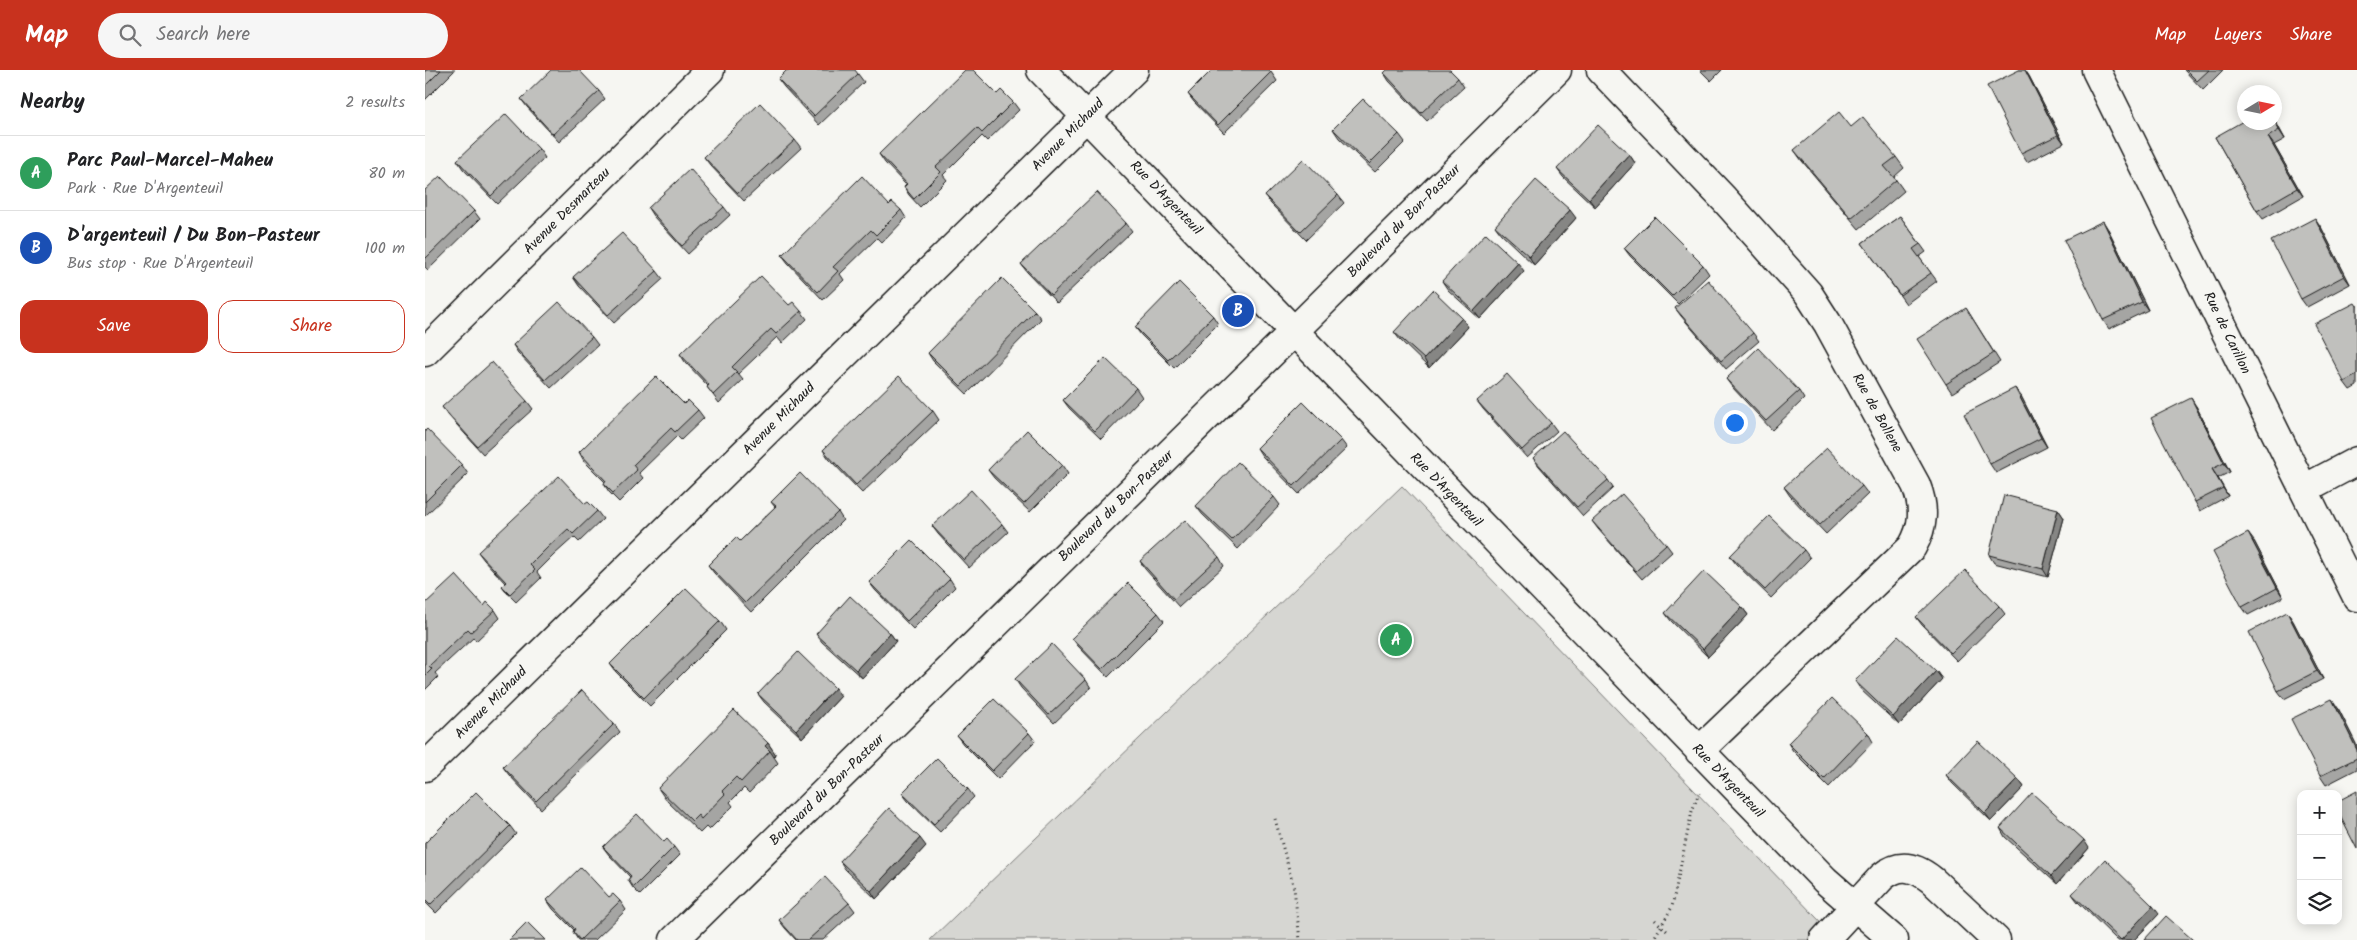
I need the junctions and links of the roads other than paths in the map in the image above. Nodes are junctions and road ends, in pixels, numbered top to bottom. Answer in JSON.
{"nodes":[{"id":1,"x":710,"y":70,"type":"edge"},
{"id":2,"x":1041,"y":70,"type":"edge"},
{"id":3,"x":1134,"y":70,"type":"edge"},
{"id":4,"x":1557,"y":70,"type":"edge"},
{"id":5,"x":1601,"y":70,"type":"edge"},
{"id":6,"x":2096,"y":70,"type":"edge"},
{"id":7,"x":1087,"y":116,"type":"junction"},
{"id":8,"x":1293,"y":332,"type":"junction"},
{"id":9,"x":425,"y":352,"type":"edge"},
{"id":10,"x":2357,"y":460,"type":"edge"},
{"id":11,"x":2304,"y":489,"type":"junction"},
{"id":12,"x":2357,"y":597,"type":"edge"},
{"id":13,"x":1699,"y":751,"type":"junction"},
{"id":14,"x":425,"y":767,"type":"edge"},
{"id":15,"x":1855,"y":906,"type":"junction"},
{"id":16,"x":674,"y":940,"type":"edge"},
{"id":17,"x":1824,"y":940,"type":"edge"},
{"id":18,"x":1894,"y":940,"type":"edge"},
{"id":19,"x":1995,"y":940,"type":"edge"}],
"edges":[{"from":1,"to":9,"type":"street","name":"Avenue Desmarteau"},
{"from":2,"to":7,"type":"street","name":"Rue D'Argenteuil"},
{"from":3,"to":7,"type":"street","name":"Avenue Michaud"},
{"from":4,"to":8,"type":"street","name":"Boulevard du Bon-Pasteur"},
{"from":5,"to":13,"type":"street","name":"Rue de Bollene"},
{"from":6,"to":11,"type":"street","name":"Rue de Carillon"},
{"from":7,"to":8,"type":"street","name":"Rue D'Argenteuil"},
{"from":7,"to":14,"type":"street","name":"Avenue Michaud"},
{"from":8,"to":13,"type":"street","name":"Rue D'Argenteuil"},
{"from":8,"to":16,"type":"street","name":"Boulevard du Bon-Pasteur"},
{"from":10,"to":11,"type":"street"},
{"from":11,"to":12,"type":"street","name":"Rue de Carillon"},
{"from":13,"to":15,"type":"street","name":"Rue D'Argenteuil"},
{"from":15,"to":17,"type":"street"},
{"from":15,"to":18,"type":"street","name":"Rue D'Argenteuil"},
{"from":15,"to":19,"type":"street"}]}
